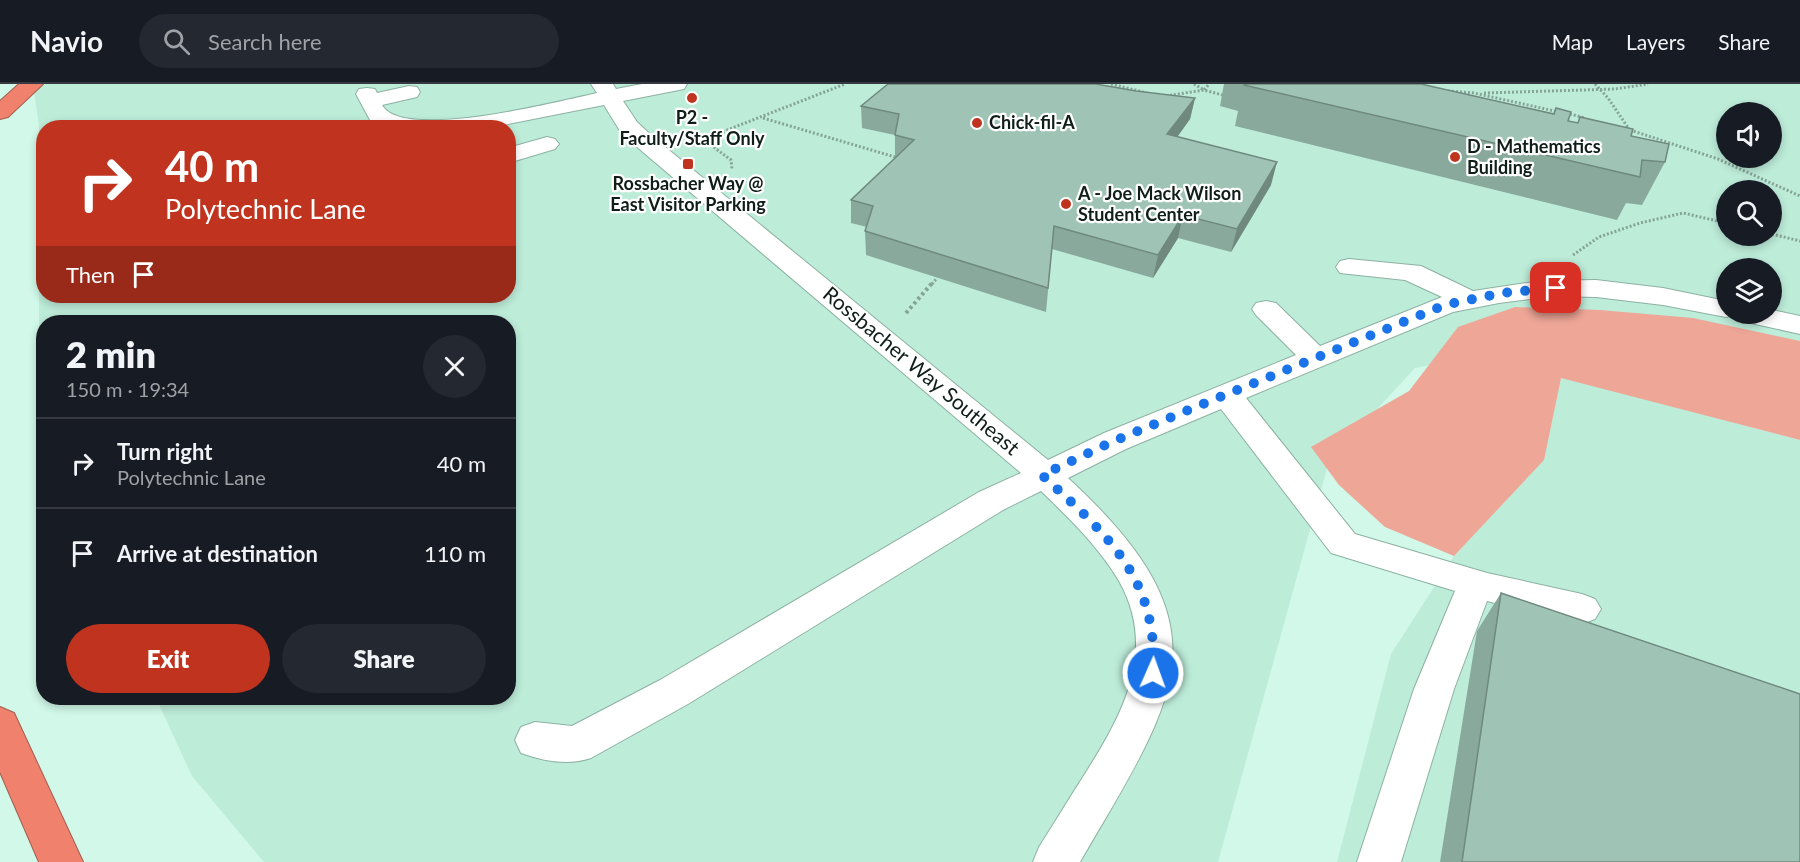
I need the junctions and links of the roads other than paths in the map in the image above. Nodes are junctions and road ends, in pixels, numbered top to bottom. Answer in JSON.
{"nodes":[{"id":1,"x":32,"y":84,"type":"edge"},
{"id":2,"x":676,"y":84,"type":"edge"},
{"id":3,"x":606,"y":91,"type":"edge"},
{"id":4,"x":409,"y":92,"type":"dead end"},
{"id":5,"x":0,"y":112,"type":"edge"},
{"id":6,"x":387,"y":120,"type":"edge"},
{"id":7,"x":499,"y":120,"type":"edge"},
{"id":8,"x":547,"y":144,"type":"dead end"},
{"id":9,"x":516,"y":154,"type":"edge"},
{"id":10,"x":1349,"y":267,"type":"dead end"},
{"id":11,"x":1469,"y":300,"type":"junction"},
{"id":12,"x":1716,"y":307,"type":"edge"},
{"id":13,"x":1266,"y":309,"type":"dead end"},
{"id":14,"x":1782,"y":322,"type":"edge"},
{"id":15,"x":1800,"y":326,"type":"edge"},
{"id":16,"x":1316,"y":358,"type":"junction"},
{"id":17,"x":1225,"y":394,"type":"junction"},
{"id":18,"x":1042,"y":475,"type":"junction"},
{"id":19,"x":1476,"y":584,"type":"junction"},
{"id":20,"x":1582,"y":609,"type":"dead end"},
{"id":21,"x":0,"y":725,"type":"edge"},
{"id":22,"x":535,"y":740,"type":"dead end"},
{"id":23,"x":61,"y":862,"type":"edge"},
{"id":24,"x":1055,"y":862,"type":"edge"},
{"id":25,"x":1379,"y":862,"type":"edge"}],
"edges":[{"from":1,"to":5,"type":"highway"},
{"from":2,"to":3,"type":"street"},
{"from":3,"to":7,"type":"street"},
{"from":3,"to":18,"type":"street","name":"Rossbacher Way Southeast"},
{"from":4,"to":6,"type":"street"},
{"from":8,"to":9,"type":"street"},
{"from":10,"to":11,"type":"street"},
{"from":11,"to":12,"type":"street"},
{"from":11,"to":16,"type":"street"},
{"from":13,"to":16,"type":"street"},
{"from":14,"to":15,"type":"street"},
{"from":16,"to":17,"type":"street"},
{"from":17,"to":18,"type":"street"},
{"from":17,"to":19,"type":"street"},
{"from":18,"to":22,"type":"street"},
{"from":18,"to":24,"type":"street","name":"Rossbacher Way Southeast"},
{"from":19,"to":20,"type":"street"},
{"from":19,"to":25,"type":"street"},
{"from":21,"to":23,"type":"highway"}]}
